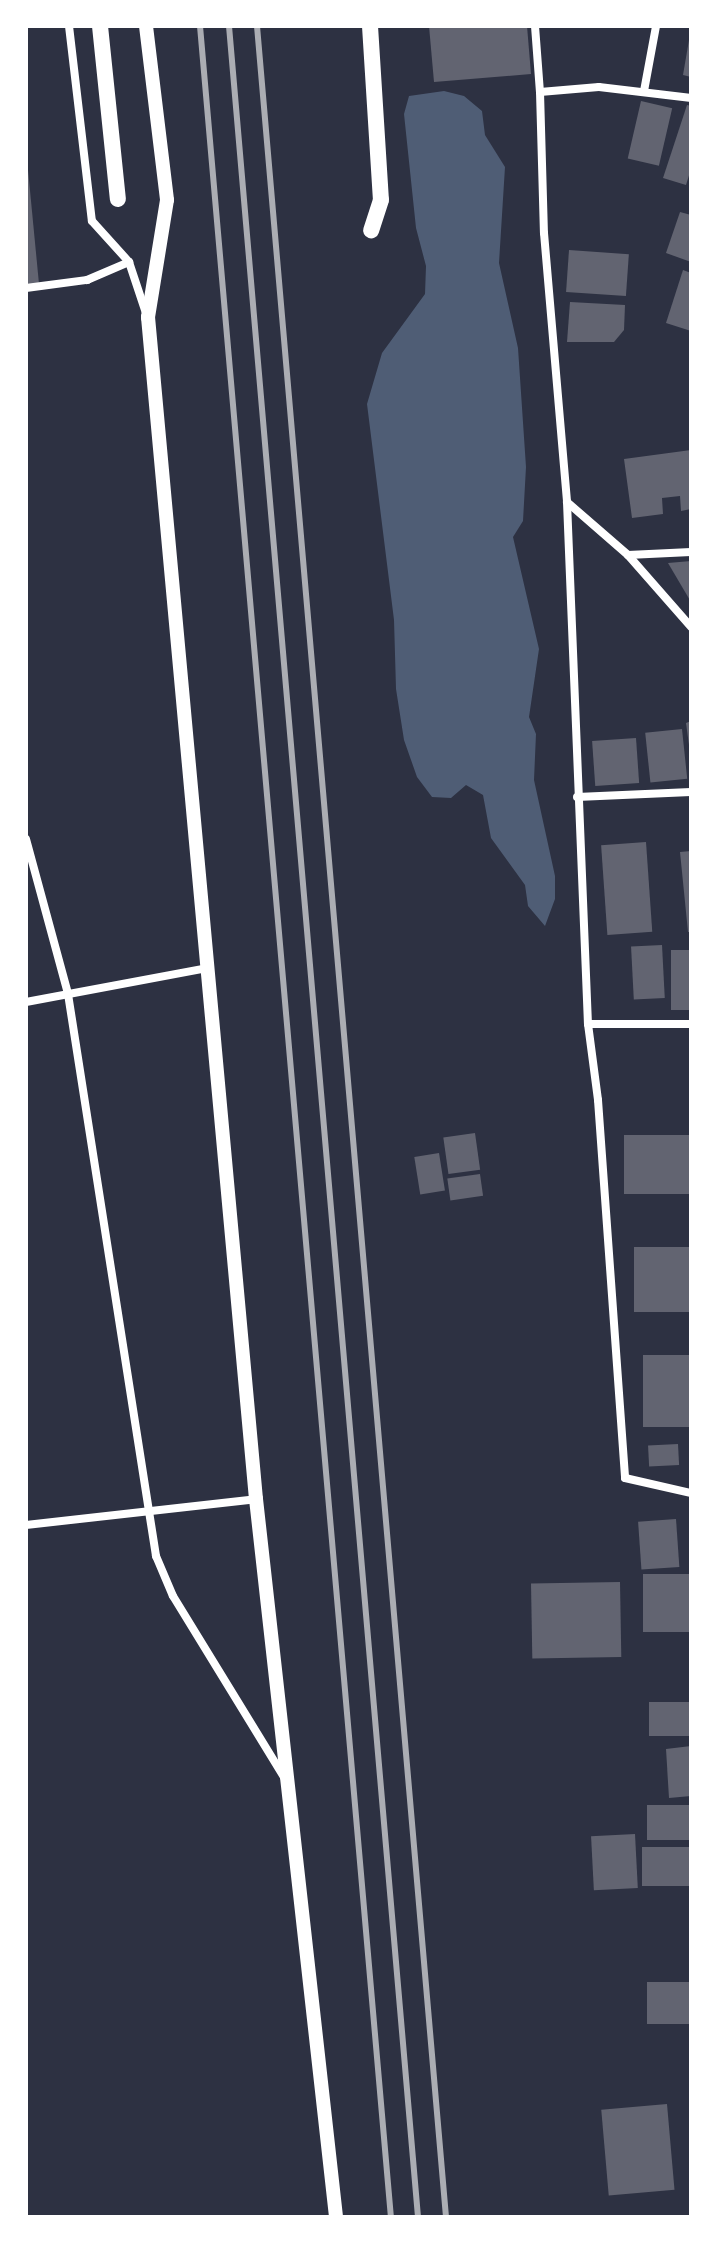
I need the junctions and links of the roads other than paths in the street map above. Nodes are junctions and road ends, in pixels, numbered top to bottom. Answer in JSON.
{"nodes":[{"id":1,"x":69,"y":26,"type":"edge"},
{"id":2,"x":100,"y":26,"type":"edge"},
{"id":3,"x":146,"y":26,"type":"edge"},
{"id":4,"x":370,"y":26,"type":"edge"},
{"id":5,"x":535,"y":26,"type":"edge"},
{"id":6,"x":656,"y":26,"type":"edge"},
{"id":7,"x":644,"y":91,"type":"junction"},
{"id":8,"x":540,"y":92,"type":"junction"},
{"id":9,"x":691,"y":98,"type":"edge"},
{"id":10,"x":118,"y":199,"type":"dead end"},
{"id":11,"x":371,"y":230,"type":"dead end"},
{"id":12,"x":129,"y":262,"type":"junction"},
{"id":13,"x":26,"y":288,"type":"edge"},
{"id":14,"x":148,"y":317,"type":"junction"},
{"id":15,"x":567,"y":502,"type":"junction"},
{"id":16,"x":691,"y":552,"type":"edge"},
{"id":17,"x":628,"y":555,"type":"junction"},
{"id":18,"x":691,"y":627,"type":"edge"},
{"id":19,"x":691,"y":792,"type":"edge"},
{"id":20,"x":577,"y":797,"type":"junction"},
{"id":21,"x":26,"y":839,"type":"edge"},
{"id":22,"x":207,"y":968,"type":"junction"},
{"id":23,"x":68,"y":994,"type":"junction"},
{"id":24,"x":26,"y":1002,"type":"edge"},
{"id":25,"x":588,"y":1024,"type":"junction"},
{"id":26,"x":691,"y":1024,"type":"edge"},
{"id":27,"x":691,"y":1493,"type":"edge"},
{"id":28,"x":256,"y":1499,"type":"junction"},
{"id":29,"x":146,"y":1513,"type":"junction"},
{"id":30,"x":26,"y":1525,"type":"edge"},
{"id":31,"x":285,"y":1779,"type":"junction"},
{"id":32,"x":336,"y":2217,"type":"edge"}],
"edges":[{"from":1,"to":12,"type":"street"},
{"from":2,"to":10,"type":"main road"},
{"from":3,"to":14,"type":"street"},
{"from":4,"to":11,"type":"main road"},
{"from":5,"to":8,"type":"street"},
{"from":6,"to":7,"type":"street"},
{"from":7,"to":8,"type":"street"},
{"from":7,"to":9,"type":"street"},
{"from":8,"to":15,"type":"street"},
{"from":12,"to":13,"type":"street"},
{"from":12,"to":14,"type":"street"},
{"from":14,"to":22,"type":"street"},
{"from":15,"to":17,"type":"street"},
{"from":15,"to":20,"type":"street"},
{"from":16,"to":17,"type":"street"},
{"from":17,"to":18,"type":"street"},
{"from":19,"to":20,"type":"street"},
{"from":20,"to":25,"type":"street"},
{"from":21,"to":23,"type":"street"},
{"from":22,"to":23,"type":"street"},
{"from":22,"to":28,"type":"street"},
{"from":23,"to":24,"type":"street"},
{"from":23,"to":29,"type":"street"},
{"from":25,"to":26,"type":"street"},
{"from":25,"to":27,"type":"street"},
{"from":28,"to":29,"type":"street"},
{"from":28,"to":31,"type":"street"},
{"from":29,"to":30,"type":"street"},
{"from":29,"to":31,"type":"street"},
{"from":31,"to":32,"type":"street"}]}
